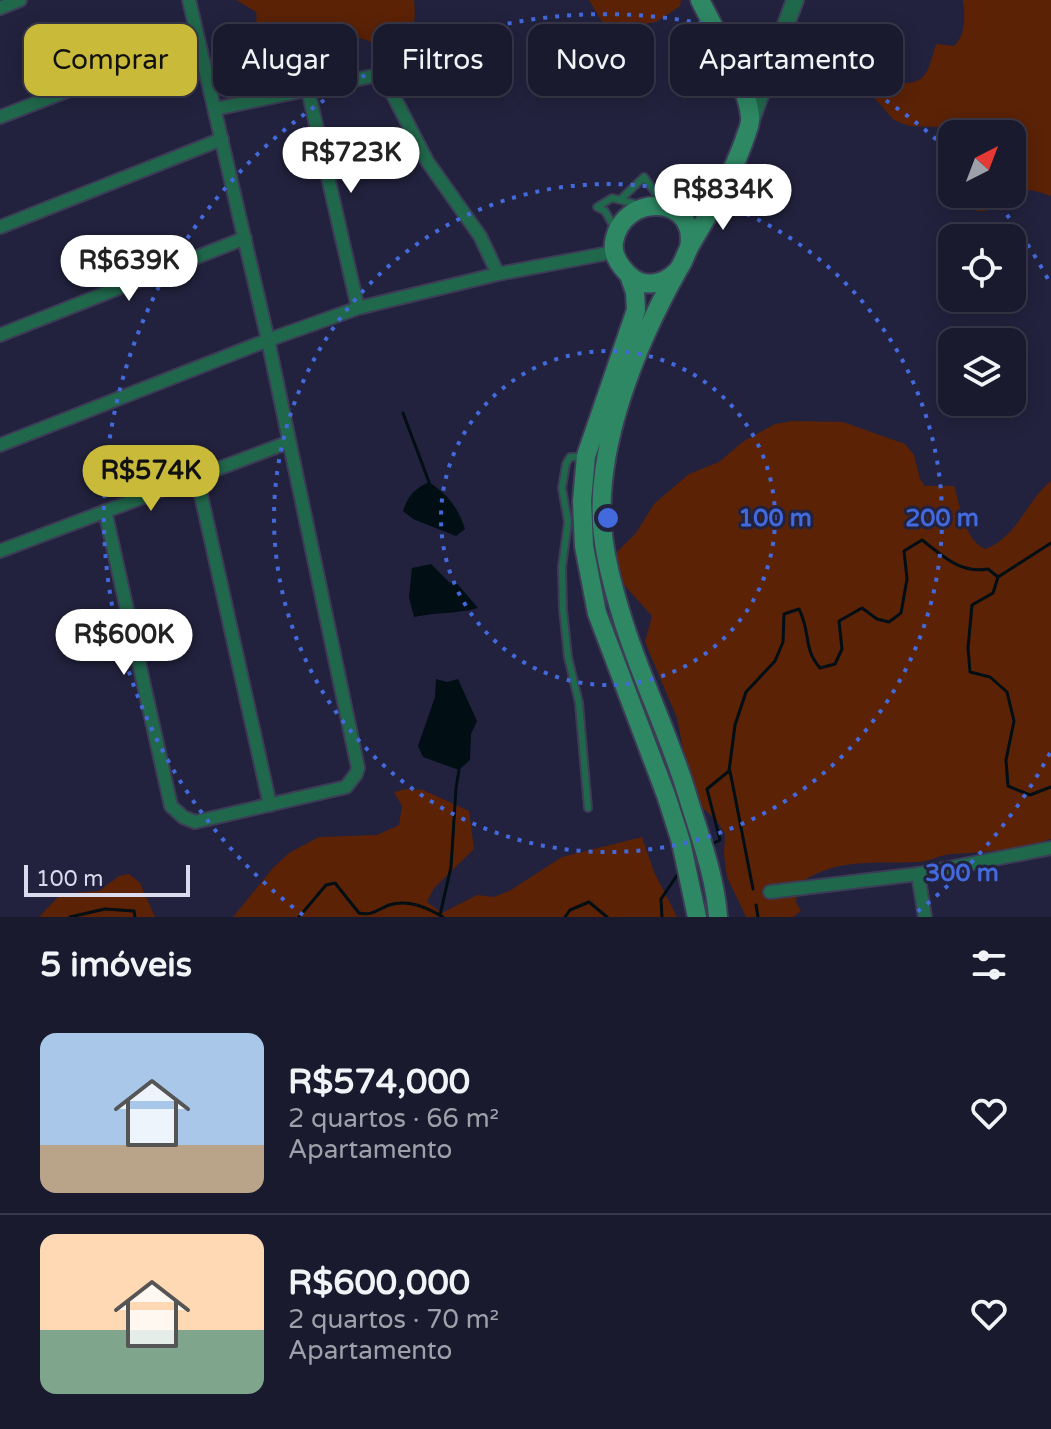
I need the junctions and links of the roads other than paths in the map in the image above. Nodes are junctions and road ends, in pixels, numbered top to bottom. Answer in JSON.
{"nodes":[{"id":1,"x":20,"y":0,"type":"edge"},
{"id":2,"x":189,"y":0,"type":"edge"},
{"id":3,"x":700,"y":0,"type":"edge"},
{"id":4,"x":795,"y":0,"type":"edge"},
{"id":5,"x":0,"y":8,"type":"edge"},
{"id":6,"x":198,"y":40,"type":"junction"},
{"id":7,"x":357,"y":79,"type":"edge"},
{"id":8,"x":279,"y":96,"type":"edge"},
{"id":9,"x":309,"y":96,"type":"edge"},
{"id":10,"x":215,"y":109,"type":"junction"},
{"id":11,"x":0,"y":117,"type":"edge"},
{"id":12,"x":751,"y":120,"type":"junction"},
{"id":13,"x":222,"y":139,"type":"junction"},
{"id":14,"x":721,"y":194,"type":"junction"},
{"id":15,"x":622,"y":198,"type":"junction"},
{"id":16,"x":643,"y":207,"type":"junction"},
{"id":17,"x":668,"y":207,"type":"junction"},
{"id":18,"x":0,"y":227,"type":"edge"},
{"id":19,"x":245,"y":238,"type":"junction"},
{"id":20,"x":616,"y":243,"type":"junction"},
{"id":21,"x":689,"y":248,"type":"junction"},
{"id":22,"x":678,"y":270,"type":"junction"},
{"id":23,"x":498,"y":274,"type":"junction"},
{"id":24,"x":629,"y":275,"type":"junction"},
{"id":25,"x":358,"y":308,"type":"junction"},
{"id":26,"x":0,"y":335,"type":"edge"},
{"id":27,"x":268,"y":340,"type":"junction"},
{"id":28,"x":289,"y":442,"type":"junction"},
{"id":29,"x":0,"y":445,"type":"edge"},
{"id":30,"x":586,"y":456,"type":"junction"},
{"id":31,"x":197,"y":477,"type":"junction"},
{"id":32,"x":105,"y":511,"type":"junction"},
{"id":33,"x":0,"y":551,"type":"edge"},
{"id":34,"x":270,"y":805,"type":"junction"},
{"id":35,"x":588,"y":808,"type":"dead end"},
{"id":36,"x":1051,"y":848,"type":"edge"},
{"id":37,"x":918,"y":874,"type":"junction"},
{"id":38,"x":770,"y":892,"type":"dead end"},
{"id":39,"x":697,"y":917,"type":"edge"},
{"id":40,"x":718,"y":917,"type":"edge"},
{"id":41,"x":925,"y":917,"type":"edge"}],
"edges":[{"from":1,"to":5,"type":"street"},
{"from":2,"to":6,"type":"street"},
{"from":3,"to":12,"type":"main road"},
{"from":4,"to":12,"type":"street"},
{"from":6,"to":10,"type":"street"},
{"from":6,"to":11,"type":"street"},
{"from":7,"to":23,"type":"street"},
{"from":8,"to":10,"type":"street"},
{"from":9,"to":25,"type":"street"},
{"from":10,"to":13,"type":"street"},
{"from":12,"to":14,"type":"main road"},
{"from":13,"to":18,"type":"street"},
{"from":13,"to":19,"type":"street"},
{"from":14,"to":17,"type":"main road"},
{"from":14,"to":21,"type":"main road"},
{"from":15,"to":16,"type":"lane"},
{"from":15,"to":17,"type":"lane"},
{"from":15,"to":20,"type":"lane"},
{"from":16,"to":17,"type":"main road"},
{"from":16,"to":20,"type":"main road"},
{"from":17,"to":21,"type":"main road"},
{"from":19,"to":26,"type":"street"},
{"from":19,"to":27,"type":"street"},
{"from":20,"to":23,"type":"street"},
{"from":20,"to":24,"type":"main road"},
{"from":21,"to":22,"type":"main road"},
{"from":22,"to":24,"type":"main road"},
{"from":22,"to":40,"type":"main road"},
{"from":23,"to":25,"type":"street"},
{"from":24,"to":30,"type":"main road"},
{"from":25,"to":27,"type":"street"},
{"from":27,"to":28,"type":"street"},
{"from":27,"to":29,"type":"street"},
{"from":28,"to":31,"type":"street"},
{"from":28,"to":34,"type":"street"},
{"from":30,"to":35,"type":"lane"},
{"from":30,"to":39,"type":"main road"},
{"from":31,"to":32,"type":"street"},
{"from":31,"to":34,"type":"street"},
{"from":32,"to":33,"type":"street"},
{"from":32,"to":34,"type":"street"},
{"from":36,"to":37,"type":"street"},
{"from":37,"to":38,"type":"street"},
{"from":37,"to":41,"type":"street"}]}
